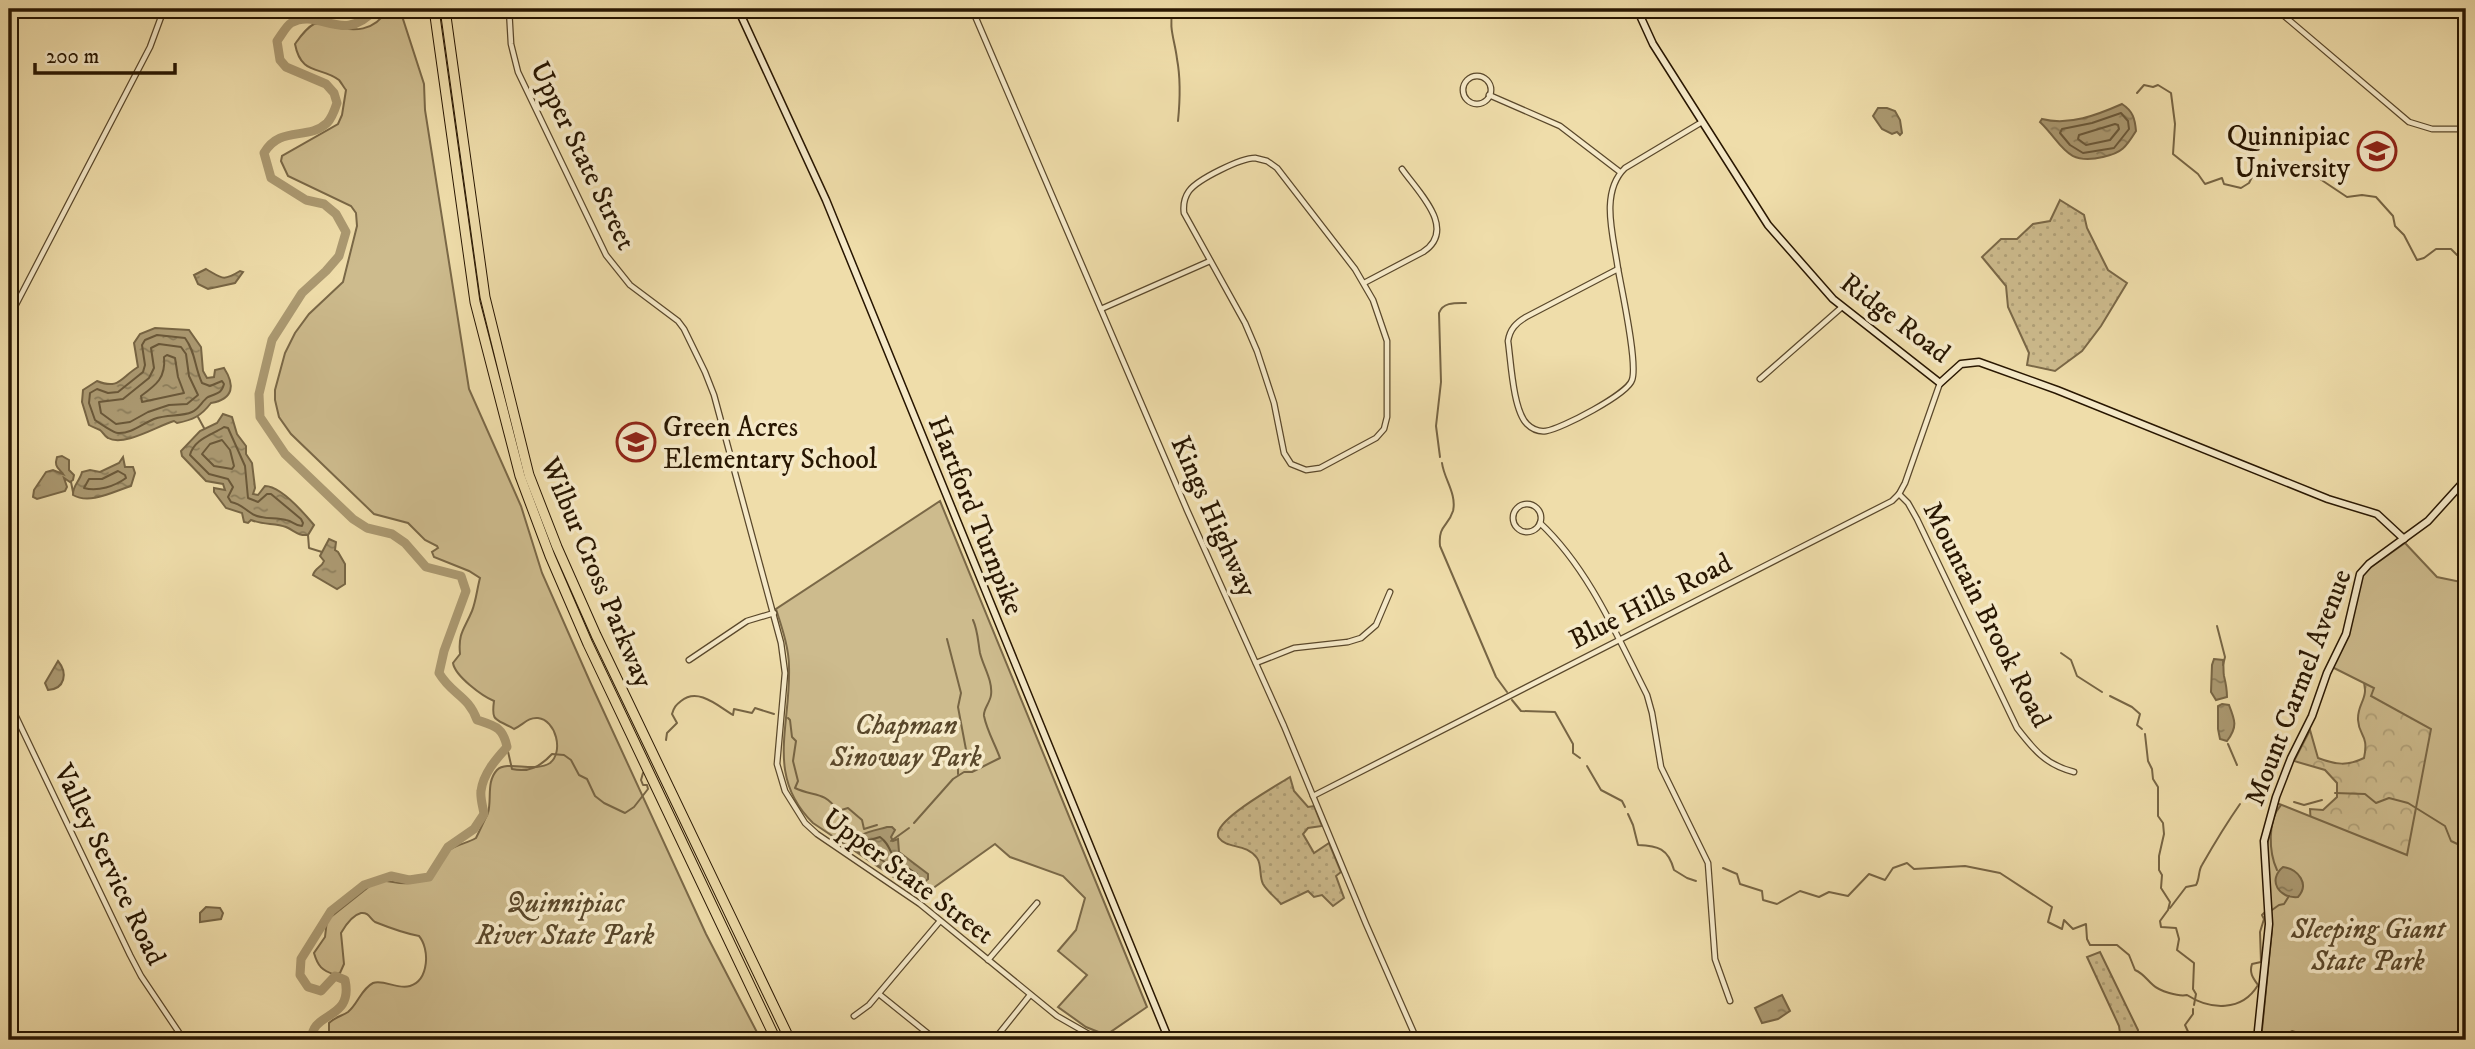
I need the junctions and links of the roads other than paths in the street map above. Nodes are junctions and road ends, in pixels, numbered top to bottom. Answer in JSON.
{"nodes":[{"id":1,"x":164,"y":9,"type":"edge"},
{"id":2,"x":434,"y":9,"type":"edge"},
{"id":3,"x":445,"y":9,"type":"edge"},
{"id":4,"x":509,"y":9,"type":"edge"},
{"id":5,"x":738,"y":9,"type":"edge"},
{"id":6,"x":972,"y":9,"type":"edge"},
{"id":7,"x":1637,"y":9,"type":"edge"},
{"id":8,"x":2277,"y":9,"type":"edge"},
{"id":9,"x":1489,"y":95,"type":"junction"},
{"id":10,"x":1702,"y":122,"type":"junction"},
{"id":11,"x":2466,"y":129,"type":"edge"},
{"id":12,"x":1402,"y":169,"type":"dead end"},
{"id":13,"x":1620,"y":173,"type":"junction"},
{"id":14,"x":1210,"y":261,"type":"junction"},
{"id":15,"x":1618,"y":269,"type":"junction"},
{"id":16,"x":1364,"y":283,"type":"junction"},
{"id":17,"x":1842,"y":307,"type":"junction"},
{"id":18,"x":1101,"y":309,"type":"junction"},
{"id":19,"x":9,"y":318,"type":"edge"},
{"id":20,"x":1760,"y":379,"type":"dead end"},
{"id":21,"x":1940,"y":383,"type":"junction"},
{"id":22,"x":2466,"y":479,"type":"edge"},
{"id":23,"x":1899,"y":494,"type":"junction"},
{"id":24,"x":1540,"y":523,"type":"junction"},
{"id":25,"x":2404,"y":539,"type":"junction"},
{"id":26,"x":1390,"y":592,"type":"dead end"},
{"id":27,"x":774,"y":613,"type":"junction"},
{"id":28,"x":1618,"y":640,"type":"junction"},
{"id":29,"x":689,"y":660,"type":"dead end"},
{"id":30,"x":1256,"y":663,"type":"junction"},
{"id":31,"x":9,"y":702,"type":"edge"},
{"id":32,"x":2074,"y":772,"type":"dead end"},
{"id":33,"x":1313,"y":796,"type":"junction"},
{"id":34,"x":1037,"y":903,"type":"dead end"},
{"id":35,"x":940,"y":920,"type":"junction"},
{"id":36,"x":988,"y":960,"type":"junction"},
{"id":37,"x":879,"y":994,"type":"junction"},
{"id":38,"x":1030,"y":995,"type":"junction"},
{"id":39,"x":1730,"y":1002,"type":"dead end"},
{"id":40,"x":854,"y":1016,"type":"dead end"},
{"id":41,"x":184,"y":1040,"type":"edge"},
{"id":42,"x":776,"y":1040,"type":"edge"},
{"id":43,"x":790,"y":1040,"type":"edge"},
{"id":44,"x":936,"y":1040,"type":"edge"},
{"id":45,"x":994,"y":1040,"type":"edge"},
{"id":46,"x":1099,"y":1040,"type":"edge"},
{"id":47,"x":1169,"y":1040,"type":"edge"},
{"id":48,"x":1417,"y":1040,"type":"edge"},
{"id":49,"x":2258,"y":1040,"type":"edge"}],
"edges":[{"from":1,"to":19,"type":"street"},
{"from":2,"to":42,"type":"highway","name":"Wilbur Cross Parkway"},
{"from":3,"to":43,"type":"highway","name":"Wilbur Cross Parkway"},
{"from":4,"to":27,"type":"street","name":"Upper State Street"},
{"from":5,"to":47,"type":"main road","name":"Hartford Turnpike"},
{"from":6,"to":18,"type":"street","name":"Kings Highway"},
{"from":7,"to":10,"type":"main road","name":"Ridge Road"},
{"from":8,"to":11,"type":"street"},
{"from":9,"to":9,"type":"street"},
{"from":9,"to":13,"type":"street"},
{"from":10,"to":13,"type":"street"},
{"from":10,"to":17,"type":"main road","name":"Ridge Road"},
{"from":12,"to":16,"type":"street"},
{"from":13,"to":15,"type":"street"},
{"from":14,"to":16,"type":"street"},
{"from":14,"to":16,"type":"street"},
{"from":14,"to":18,"type":"street"},
{"from":15,"to":15,"type":"street"},
{"from":17,"to":20,"type":"street"},
{"from":17,"to":21,"type":"main road","name":"Ridge Road"},
{"from":18,"to":30,"type":"street","name":"Kings Highway"},
{"from":21,"to":23,"type":"street"},
{"from":21,"to":25,"type":"main road","name":"Ridge Road"},
{"from":22,"to":25,"type":"main road","name":"Mount Carmel Avenue"},
{"from":23,"to":28,"type":"street","name":"Blue Hills Road"},
{"from":23,"to":32,"type":"street","name":"Mountain Brook Road"},
{"from":24,"to":24,"type":"street"},
{"from":24,"to":28,"type":"street"},
{"from":25,"to":49,"type":"main road","name":"Mount Carmel Avenue"},
{"from":26,"to":30,"type":"street"},
{"from":27,"to":29,"type":"street"},
{"from":27,"to":35,"type":"street","name":"Upper State Street"},
{"from":28,"to":33,"type":"street","name":"Blue Hills Road"},
{"from":28,"to":39,"type":"street"},
{"from":30,"to":33,"type":"street","name":"Kings Highway"},
{"from":31,"to":41,"type":"street","name":"Valley Service Road"},
{"from":33,"to":48,"type":"street","name":"Kings Highway"},
{"from":34,"to":36,"type":"street"},
{"from":35,"to":36,"type":"street","name":"Upper State Street"},
{"from":35,"to":37,"type":"street"},
{"from":36,"to":38,"type":"street","name":"Upper State Street"},
{"from":37,"to":40,"type":"street"},
{"from":37,"to":44,"type":"street"},
{"from":38,"to":45,"type":"street"},
{"from":38,"to":46,"type":"street","name":"Upper State Street"}]}
